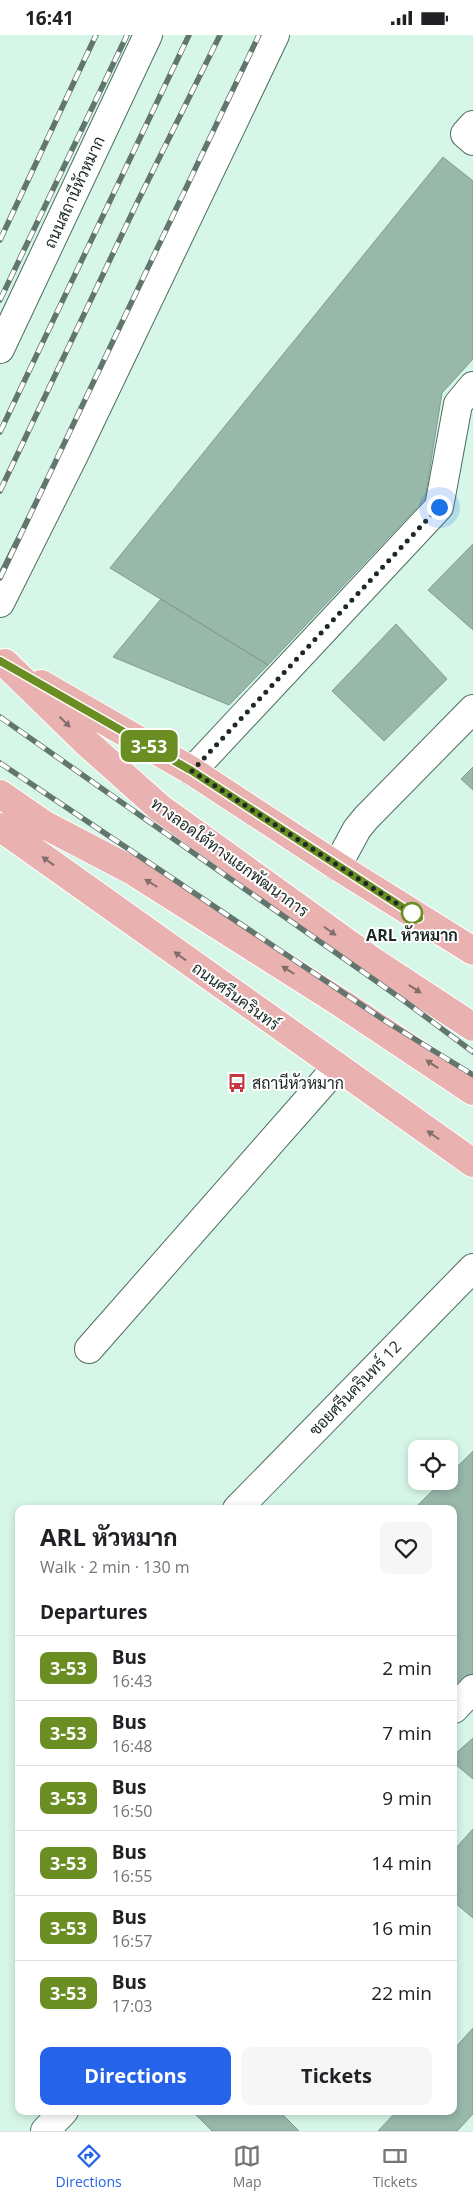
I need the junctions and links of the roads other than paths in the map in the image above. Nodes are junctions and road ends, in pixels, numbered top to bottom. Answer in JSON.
{"nodes":[{"id":1,"x":148,"y":35,"type":"edge"},
{"id":2,"x":275,"y":35,"type":"edge"},
{"id":3,"x":473,"y":125,"type":"edge"},
{"id":4,"x":473,"y":141,"type":"edge"},
{"id":5,"x":0,"y":349,"type":"edge"},
{"id":6,"x":473,"y":387,"type":"edge"},
{"id":7,"x":0,"y":603,"type":"edge"},
{"id":8,"x":3,"y":662,"type":"edge"},
{"id":9,"x":473,"y":709,"type":"edge"},
{"id":10,"x":192,"y":771,"type":"junction"},
{"id":11,"x":0,"y":794,"type":"edge"},
{"id":12,"x":0,"y":827,"type":"edge"},
{"id":13,"x":337,"y":866,"type":"junction"},
{"id":14,"x":473,"y":951,"type":"edge"},
{"id":15,"x":473,"y":1027,"type":"edge"},
{"id":16,"x":337,"y":1067,"type":"junction"},
{"id":17,"x":473,"y":1091,"type":"edge"},
{"id":18,"x":473,"y":1163,"type":"edge"},
{"id":19,"x":473,"y":1268,"type":"edge"},
{"id":20,"x":89,"y":1349,"type":"dead end"},
{"id":21,"x":241,"y":1505,"type":"edge"},
{"id":22,"x":473,"y":1689,"type":"edge"},
{"id":23,"x":457,"y":1706,"type":"edge"},
{"id":24,"x":60,"y":2115,"type":"edge"},
{"id":25,"x":45,"y":2131,"type":"edge"}],
"edges":[{"from":1,"to":5,"type":"street","name":"ถนนสถานีหัวหมาก"},
{"from":2,"to":7,"type":"street"},
{"from":3,"to":4,"type":"street"},
{"from":6,"to":10,"type":"street"},
{"from":8,"to":10,"type":"main road"},
{"from":8,"to":15,"type":"main road","name":"ทางลอดใต้ทางแยกพัฒนาการ","one_way":true},
{"from":9,"to":13,"type":"street"},
{"from":10,"to":13,"type":"main road"},
{"from":17,"to":11,"type":"main road","one_way":true},
{"from":16,"to":12,"type":"main road","name":"ถนนศรีนครินทร์","one_way":true},
{"from":13,"to":14,"type":"main road"},
{"from":18,"to":16,"type":"main road","name":"ถนนศรีนครินทร์","one_way":true},
{"from":16,"to":20,"type":"street"},
{"from":19,"to":21,"type":"street","name":"ซอยศรีนครินทร์ 12"},
{"from":22,"to":23,"type":"street"},
{"from":24,"to":25,"type":"street"}]}
